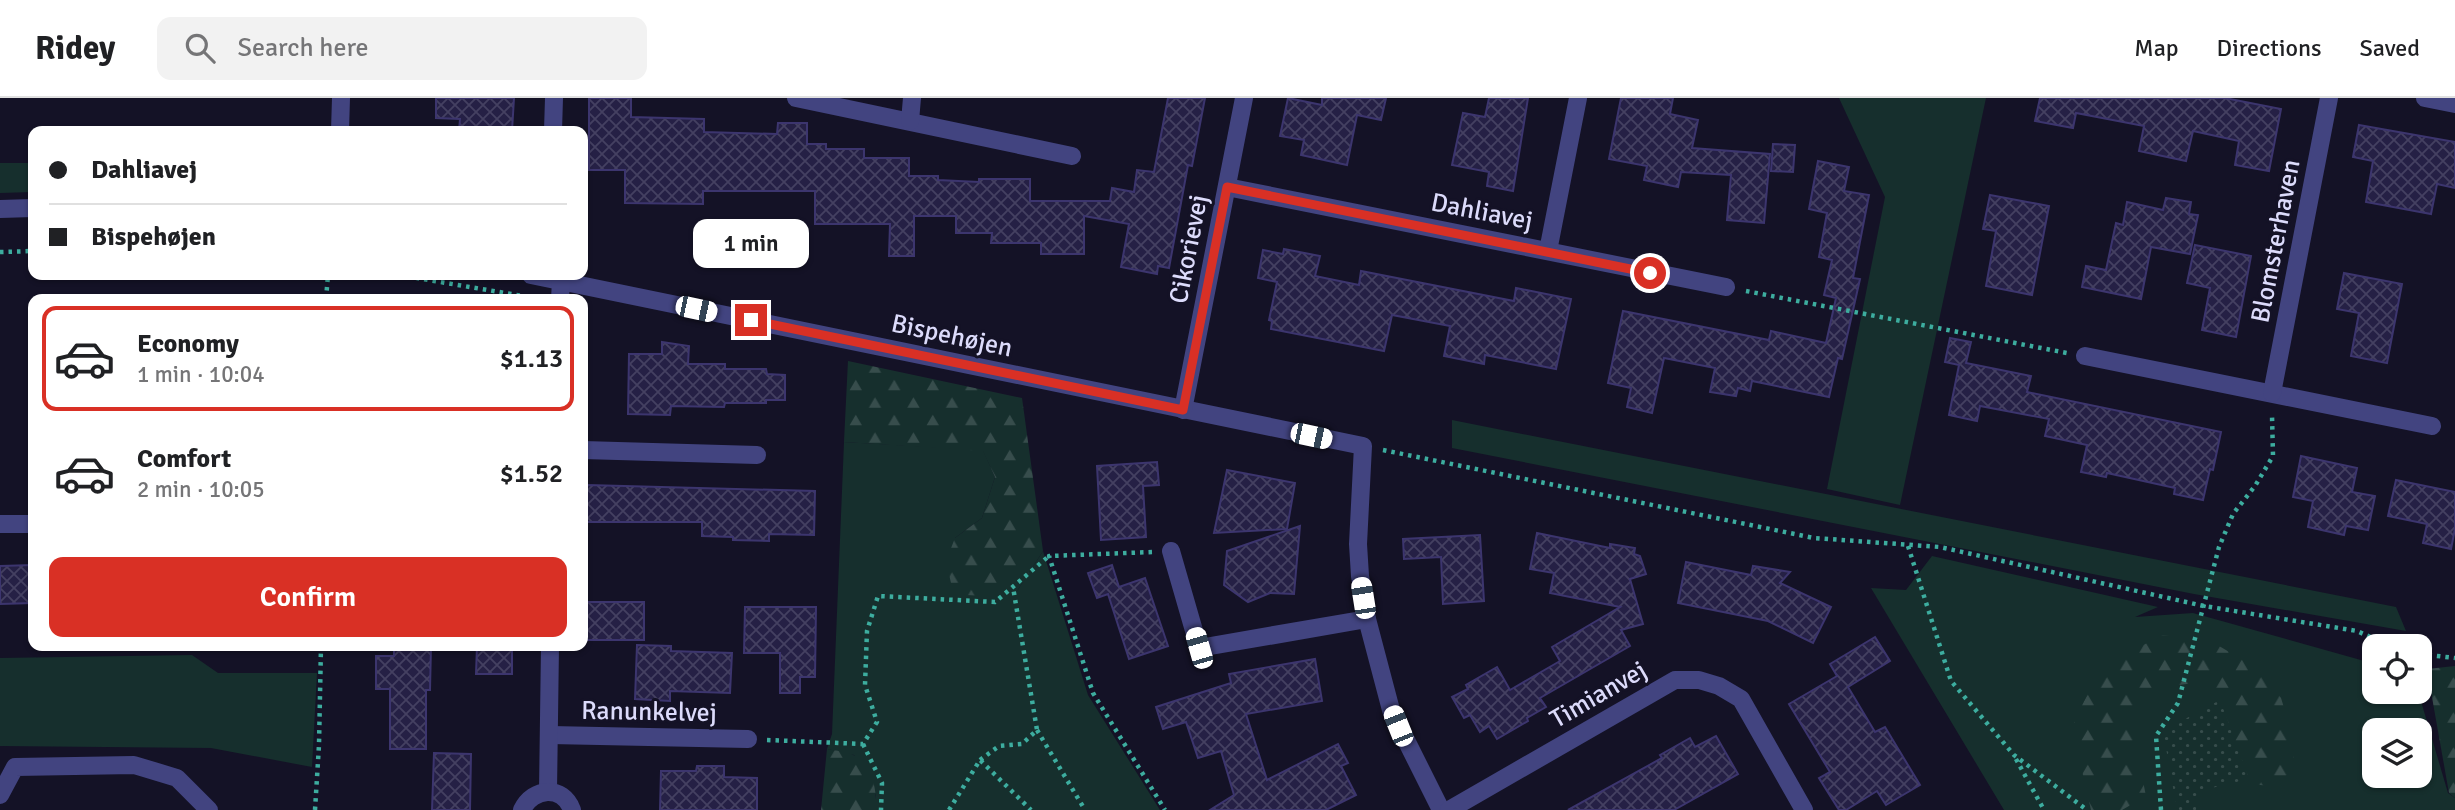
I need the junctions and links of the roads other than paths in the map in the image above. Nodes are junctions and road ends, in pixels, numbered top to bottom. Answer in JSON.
{"nodes":[{"id":1,"x":341,"y":98,"type":"edge"},
{"id":2,"x":554,"y":98,"type":"edge"},
{"id":3,"x":796,"y":98,"type":"edge"},
{"id":4,"x":912,"y":98,"type":"edge"},
{"id":5,"x":1244,"y":98,"type":"edge"},
{"id":6,"x":1578,"y":98,"type":"edge"},
{"id":7,"x":2329,"y":98,"type":"edge"},
{"id":8,"x":2425,"y":98,"type":"edge"},
{"id":9,"x":2455,"y":104,"type":"edge"},
{"id":10,"x":910,"y":121,"type":"junction"},
{"id":11,"x":340,"y":126,"type":"edge"},
{"id":12,"x":553,"y":126,"type":"edge"},
{"id":13,"x":1072,"y":156,"type":"dead end"},
{"id":14,"x":1227,"y":187,"type":"junction"},
{"id":15,"x":28,"y":208,"type":"edge"},
{"id":16,"x":0,"y":209,"type":"edge"},
{"id":17,"x":1548,"y":251,"type":"junction"},
{"id":18,"x":556,"y":284,"type":"edge"},
{"id":19,"x":1726,"y":288,"type":"road end"},
{"id":20,"x":2085,"y":356,"type":"road end"},
{"id":21,"x":2272,"y":393,"type":"junction"},
{"id":22,"x":1183,"y":410,"type":"junction"},
{"id":23,"x":2432,"y":426,"type":"dead end"},
{"id":24,"x":588,"y":450,"type":"edge"},
{"id":25,"x":757,"y":455,"type":"dead end"},
{"id":26,"x":0,"y":524,"type":"edge"},
{"id":27,"x":28,"y":524,"type":"edge"},
{"id":28,"x":1171,"y":551,"type":"road end"},
{"id":29,"x":1367,"y":619,"type":"junction"},
{"id":30,"x":550,"y":651,"type":"edge"},
{"id":31,"x":550,"y":735,"type":"junction"},
{"id":32,"x":748,"y":739,"type":"road end"},
{"id":33,"x":548,"y":791,"type":"junction"},
{"id":34,"x":0,"y":795,"type":"edge"},
{"id":35,"x":209,"y":810,"type":"edge"},
{"id":36,"x":522,"y":810,"type":"edge"},
{"id":37,"x":572,"y":810,"type":"edge"},
{"id":38,"x":1441,"y":810,"type":"edge"},
{"id":39,"x":1449,"y":810,"type":"edge"},
{"id":40,"x":1804,"y":810,"type":"edge"}],
"edges":[{"from":1,"to":11,"type":"street"},
{"from":2,"to":12,"type":"street"},
{"from":3,"to":10,"type":"street"},
{"from":4,"to":10,"type":"street"},
{"from":5,"to":14,"type":"street","name":"Cikorievej"},
{"from":6,"to":17,"type":"street"},
{"from":7,"to":21,"type":"street","name":"Blomsterhaven"},
{"from":8,"to":9,"type":"street"},
{"from":10,"to":13,"type":"street"},
{"from":14,"to":17,"type":"street","name":"Dahliavej"},
{"from":14,"to":22,"type":"street","name":"Cikorievej"},
{"from":15,"to":16,"type":"street"},
{"from":17,"to":19,"type":"street","name":"Dahliavej"},
{"from":18,"to":22,"type":"street","name":"Bispehøjen"},
{"from":20,"to":21,"type":"street"},
{"from":21,"to":23,"type":"street"},
{"from":22,"to":29,"type":"street","name":"Bispehøjen"},
{"from":24,"to":25,"type":"street"},
{"from":26,"to":27,"type":"street"},
{"from":28,"to":29,"type":"street"},
{"from":29,"to":38,"type":"street"},
{"from":30,"to":31,"type":"street","name":"Ranunkelvej"},
{"from":31,"to":32,"type":"street","name":"Ranunkelvej"},
{"from":31,"to":33,"type":"street","name":"Ranunkelvej"},
{"from":33,"to":36,"type":"street"},
{"from":33,"to":37,"type":"street"},
{"from":34,"to":35,"type":"street"},
{"from":39,"to":40,"type":"street","name":"Timianvej"}]}
